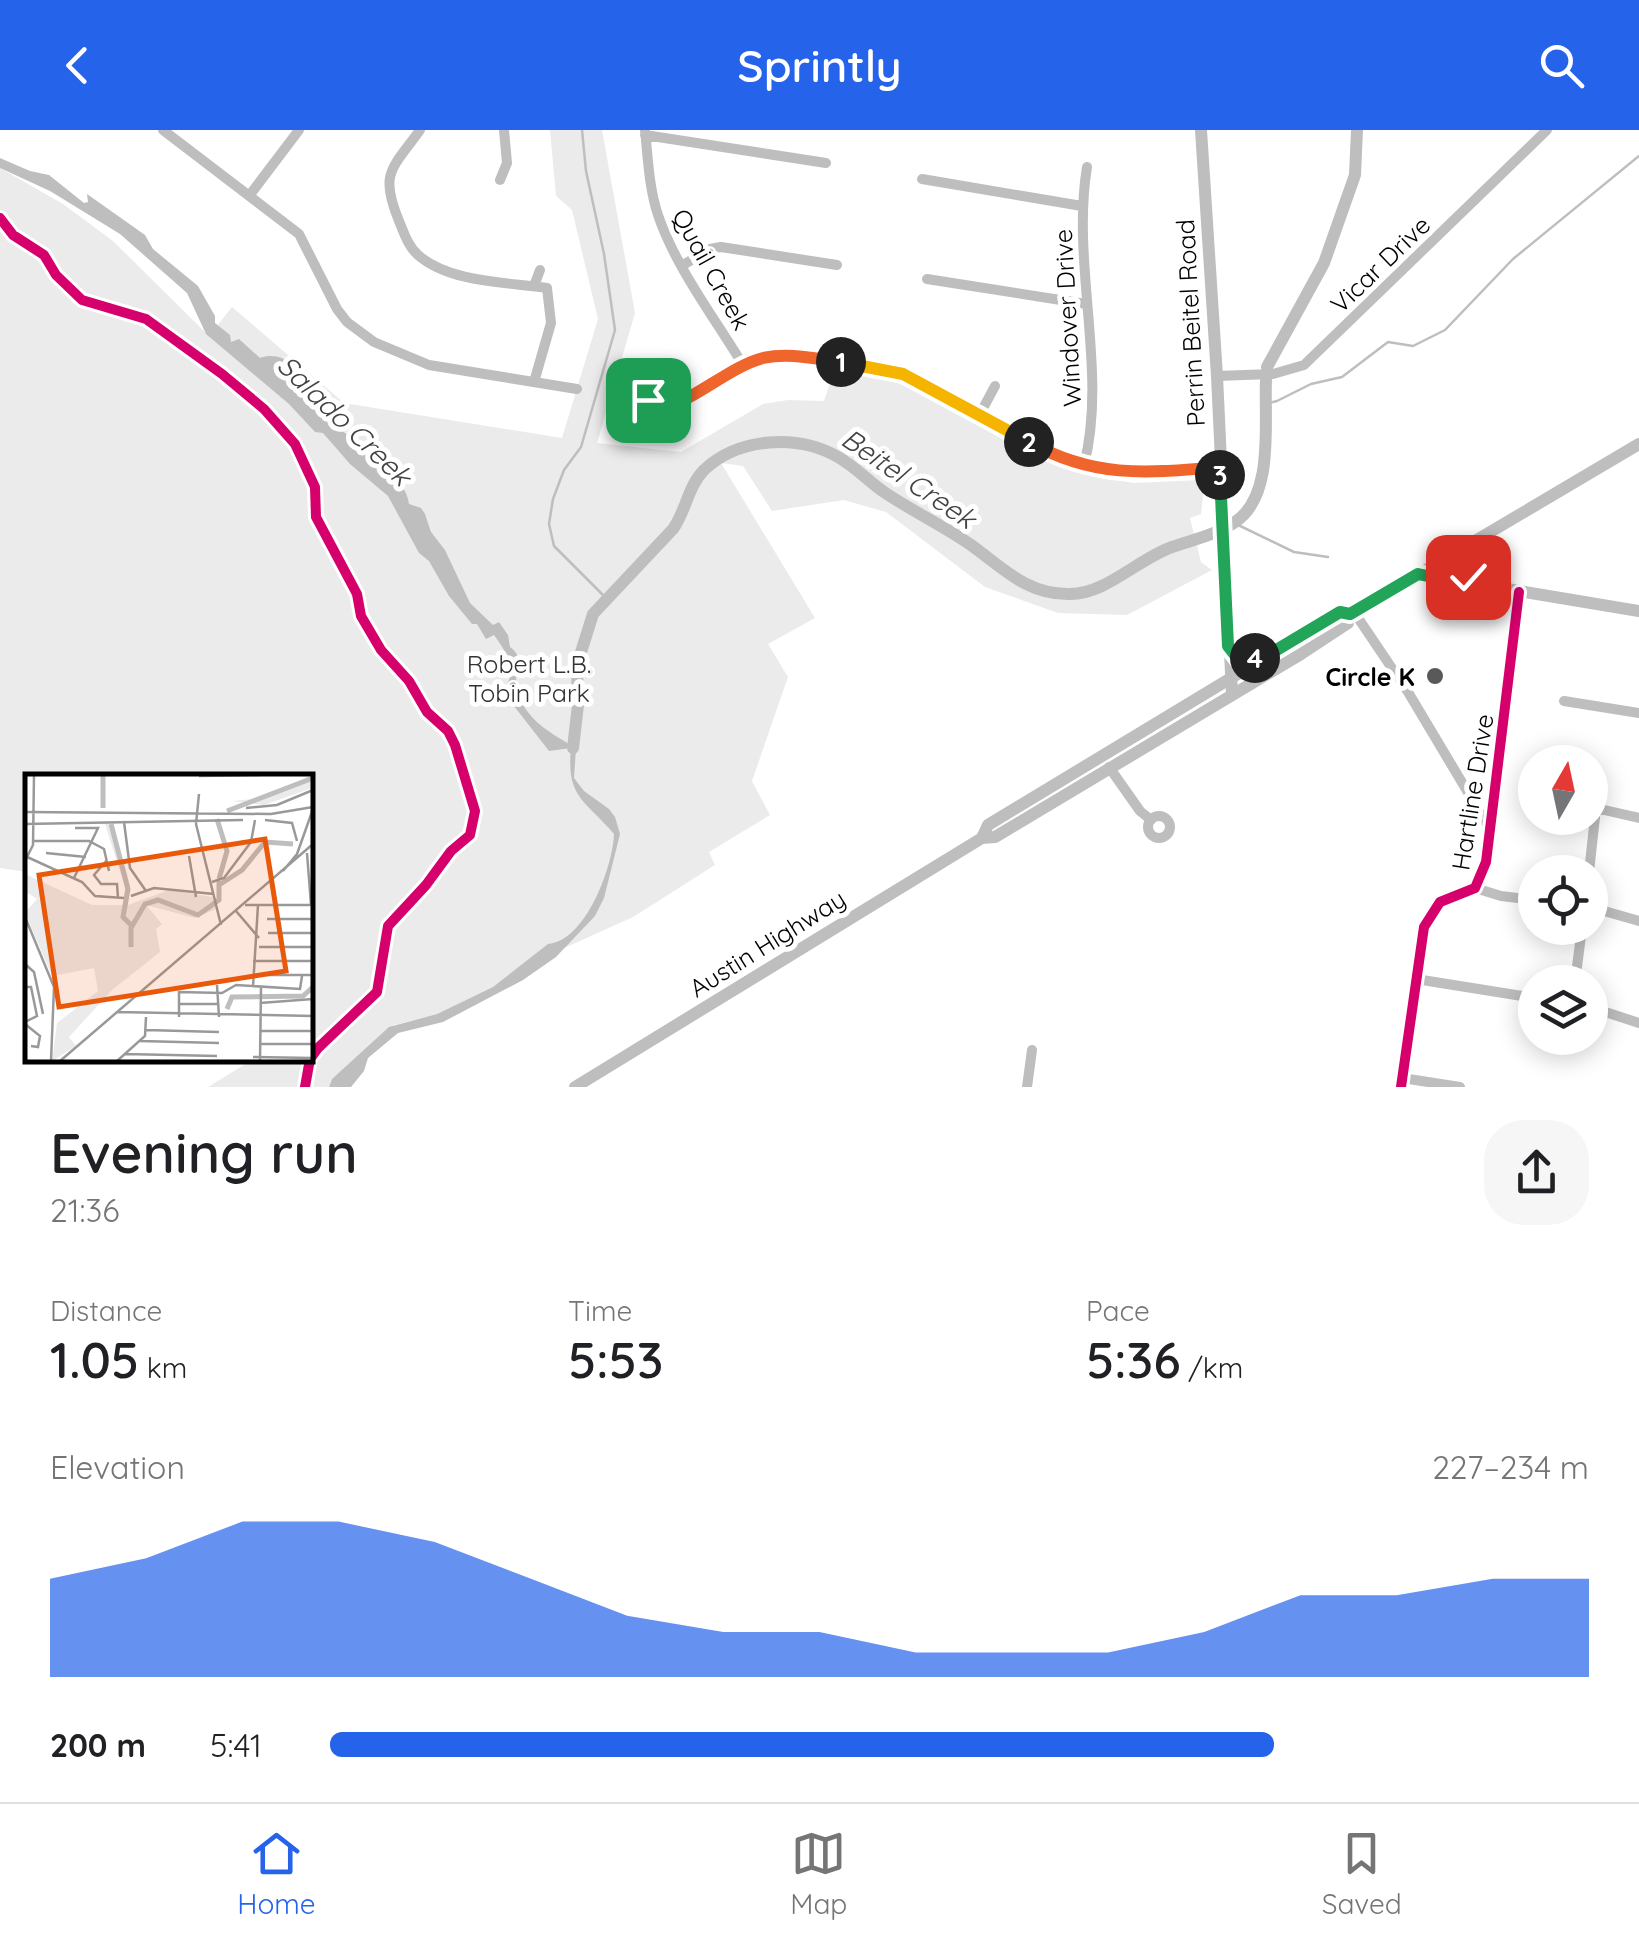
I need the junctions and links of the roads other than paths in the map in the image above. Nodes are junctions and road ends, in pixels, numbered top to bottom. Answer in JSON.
{"nodes":[{"id":1,"x":299,"y":130,"type":"edge"},
{"id":2,"x":420,"y":130,"type":"edge"},
{"id":3,"x":504,"y":130,"type":"edge"},
{"id":4,"x":1201,"y":130,"type":"edge"},
{"id":5,"x":1547,"y":130,"type":"edge"},
{"id":6,"x":170,"y":132,"type":"edge"},
{"id":7,"x":645,"y":133,"type":"edge"},
{"id":8,"x":826,"y":163,"type":"dead end"},
{"id":9,"x":1087,"y":167,"type":"dead end"},
{"id":10,"x":922,"y":179,"type":"dead end"},
{"id":11,"x":500,"y":180,"type":"dead end"},
{"id":12,"x":249,"y":196,"type":"junction"},
{"id":13,"x":1082,"y":206,"type":"junction"},
{"id":14,"x":683,"y":265,"type":"junction"},
{"id":15,"x":837,"y":265,"type":"dead end"},
{"id":16,"x":540,"y":270,"type":"dead end"},
{"id":17,"x":928,"y":279,"type":"dead end"},
{"id":18,"x":534,"y":286,"type":"junction"},
{"id":19,"x":1086,"y":304,"type":"junction"},
{"id":20,"x":743,"y":365,"type":"junction"},
{"id":21,"x":1217,"y":376,"type":"junction"},
{"id":22,"x":534,"y":382,"type":"junction"},
{"id":23,"x":995,"y":386,"type":"dead end"},
{"id":24,"x":577,"y":388,"type":"dead end"},
{"id":25,"x":630,"y":388,"type":"dead end"},
{"id":26,"x":980,"y":414,"type":"junction"},
{"id":27,"x":1639,"y":444,"type":"edge"},
{"id":28,"x":1084,"y":465,"type":"junction"},
{"id":29,"x":1220,"y":467,"type":"junction"},
{"id":30,"x":1471,"y":544,"type":"junction"},
{"id":31,"x":1418,"y":574,"type":"junction"},
{"id":32,"x":1479,"y":586,"type":"junction"},
{"id":33,"x":1519,"y":592,"type":"junction"},
{"id":34,"x":1639,"y":611,"type":"edge"},
{"id":35,"x":1352,"y":613,"type":"junction"},
{"id":36,"x":1228,"y":646,"type":"junction"},
{"id":37,"x":1268,"y":655,"type":"junction"},
{"id":38,"x":1230,"y":676,"type":"junction"},
{"id":39,"x":1232,"y":694,"type":"junction"},
{"id":40,"x":1564,"y":700,"type":"dead end"},
{"id":41,"x":1639,"y":713,"type":"edge"},
{"id":42,"x":1109,"y":767,"type":"junction"},
{"id":43,"x":1608,"y":811,"type":"edge"},
{"id":44,"x":1639,"y":818,"type":"edge"},
{"id":45,"x":1150,"y":820,"type":"dead end"},
{"id":46,"x":1491,"y":831,"type":"junction"},
{"id":47,"x":982,"y":838,"type":"junction"},
{"id":48,"x":1476,"y":888,"type":"junction"},
{"id":49,"x":1518,"y":898,"type":"edge"},
{"id":50,"x":1608,"y":912,"type":"edge"},
{"id":51,"x":1639,"y":921,"type":"edge"},
{"id":52,"x":1416,"y":979,"type":"junction"},
{"id":53,"x":1518,"y":995,"type":"edge"},
{"id":54,"x":1608,"y":1013,"type":"edge"},
{"id":55,"x":1639,"y":1023,"type":"edge"},
{"id":56,"x":1032,"y":1050,"type":"dead end"},
{"id":57,"x":1402,"y":1082,"type":"edge"},
{"id":58,"x":576,"y":1087,"type":"edge"},
{"id":59,"x":1026,"y":1087,"type":"edge"},
{"id":60,"x":1460,"y":1087,"type":"edge"}],
"edges":[{"from":1,"to":12,"type":"street"},
{"from":2,"to":18,"type":"street"},
{"from":3,"to":11,"type":"street"},
{"from":4,"to":21,"type":"main road","name":"Perrin Beitel Road"},
{"from":5,"to":21,"type":"street","name":"Vicar Drive"},
{"from":6,"to":12,"type":"street"},
{"from":7,"to":8,"type":"street"},
{"from":7,"to":14,"type":"street","name":"Quail Creek"},
{"from":9,"to":13,"type":"street","name":"Windover Drive"},
{"from":10,"to":13,"type":"street"},
{"from":12,"to":22,"type":"street"},
{"from":13,"to":19,"type":"street","name":"Windover Drive"},
{"from":14,"to":15,"type":"street"},
{"from":14,"to":20,"type":"street","name":"Quail Creek"},
{"from":16,"to":18,"type":"street"},
{"from":17,"to":19,"type":"street"},
{"from":18,"to":22,"type":"street"},
{"from":19,"to":28,"type":"street","name":"Windover Drive"},
{"from":20,"to":25,"type":"street"},
{"from":20,"to":26,"type":"street"},
{"from":21,"to":29,"type":"main road","name":"Perrin Beitel Road"},
{"from":22,"to":24,"type":"street"},
{"from":23,"to":26,"type":"street"},
{"from":26,"to":28,"type":"street"},
{"from":27,"to":30,"type":"main road","name":"Austin Highway"},
{"from":28,"to":29,"type":"street"},
{"from":29,"to":36,"type":"main road","name":"Perrin Beitel Road"},
{"from":30,"to":31,"type":"main road","name":"Austin Highway"},
{"from":30,"to":32,"type":"main road"},
{"from":31,"to":32,"type":"main road"},
{"from":31,"to":35,"type":"main road","name":"Austin Highway"},
{"from":32,"to":33,"type":"main road"},
{"from":33,"to":34,"type":"main road"},
{"from":33,"to":46,"type":"street","name":"Hartline Drive"},
{"from":35,"to":37,"type":"main road","name":"Austin Highway"},
{"from":35,"to":39,"type":"main road","name":"Austin Highway"},
{"from":35,"to":46,"type":"street"},
{"from":36,"to":37,"type":"main road"},
{"from":36,"to":38,"type":"main road","name":"Perrin Beitel Road"},
{"from":37,"to":38,"type":"main road","name":"Austin Highway"},
{"from":38,"to":39,"type":"main road","name":"Perrin Beitel Road"},
{"from":38,"to":47,"type":"main road","name":"Austin Highway"},
{"from":39,"to":42,"type":"main road","name":"Austin Highway"},
{"from":40,"to":41,"type":"street"},
{"from":42,"to":45,"type":"street"},
{"from":42,"to":47,"type":"main road","name":"Austin Highway"},
{"from":43,"to":44,"type":"street"},
{"from":46,"to":48,"type":"street","name":"Hartline Drive"},
{"from":47,"to":58,"type":"main road","name":"Austin Highway"},
{"from":48,"to":49,"type":"street"},
{"from":48,"to":52,"type":"street","name":"Hartline Drive"},
{"from":50,"to":51,"type":"street"},
{"from":52,"to":53,"type":"street"},
{"from":52,"to":57,"type":"street","name":"Hartline Drive"},
{"from":54,"to":55,"type":"street"},
{"from":56,"to":59,"type":"street"},
{"from":57,"to":60,"type":"street"}]}
